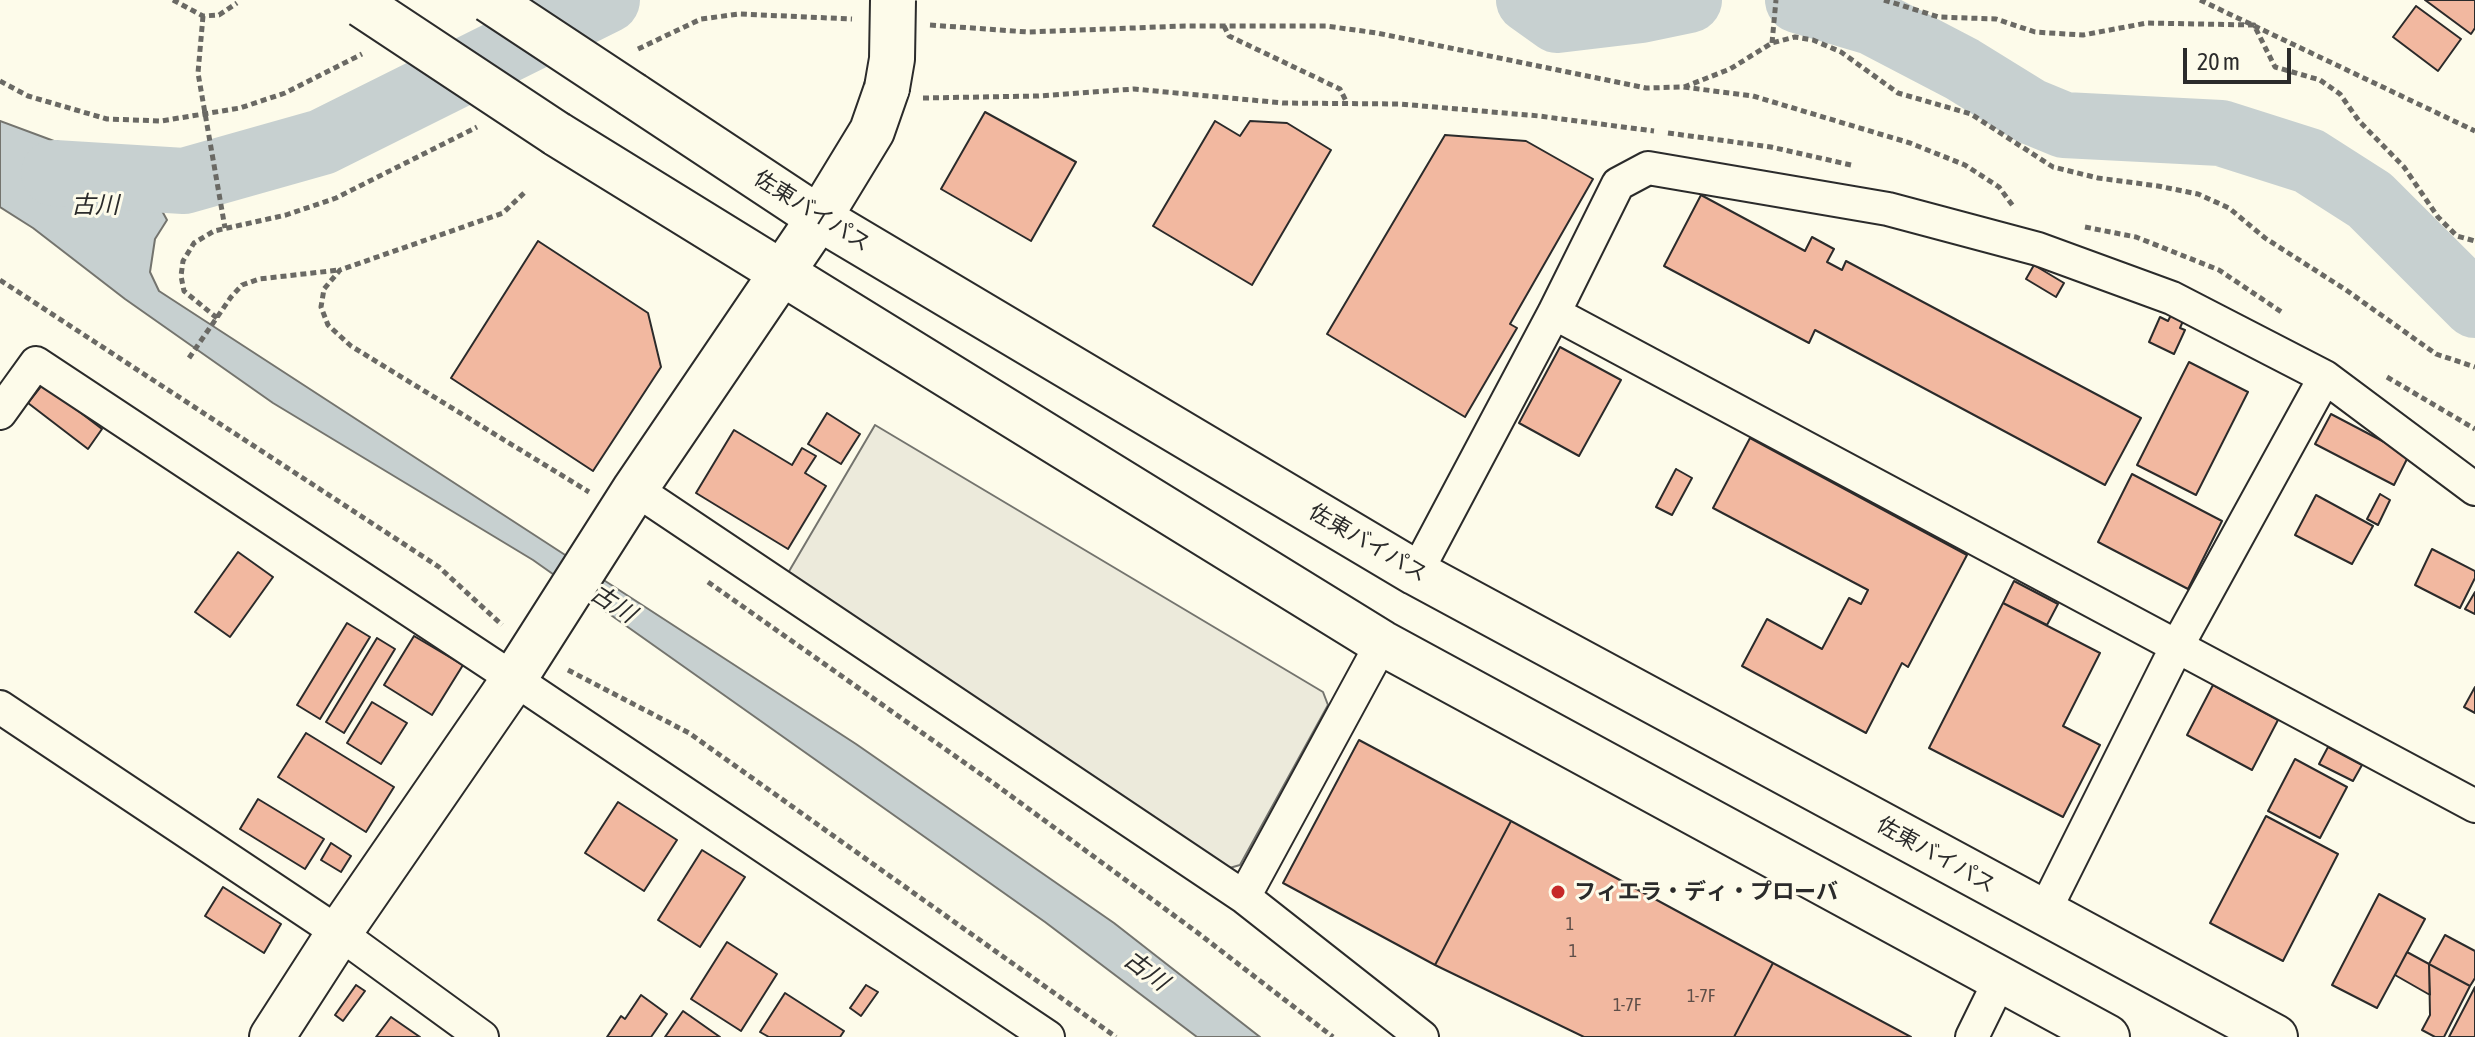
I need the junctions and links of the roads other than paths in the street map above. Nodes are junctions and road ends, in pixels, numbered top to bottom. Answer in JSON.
{"nodes":[{"id":1,"x":489,"y":0,"type":"edge"},
{"id":2,"x":358,"y":3,"type":"edge"},
{"id":3,"x":890,"y":15,"type":"edge"},
{"id":4,"x":819,"y":218,"type":"junction"},
{"id":5,"x":782,"y":274,"type":"junction"},
{"id":6,"x":1554,"y":313,"type":"junction"},
{"id":7,"x":2325,"y":377,"type":"junction"},
{"id":8,"x":0,"y":413,"type":"edge"},
{"id":9,"x":2475,"y":489,"type":"edge"},
{"id":10,"x":616,"y":504,"type":"junction"},
{"id":11,"x":1416,"y":573,"type":"junction"},
{"id":12,"x":1382,"y":643,"type":"junction"},
{"id":13,"x":2176,"y":648,"type":"junction"},
{"id":14,"x":514,"y":679,"type":"junction"},
{"id":15,"x":0,"y":707,"type":"edge"},
{"id":16,"x":2475,"y":806,"type":"edge"},
{"id":17,"x":1244,"y":897,"type":"junction"},
{"id":18,"x":2043,"y":914,"type":"junction"},
{"id":19,"x":339,"y":933,"type":"junction"},
{"id":20,"x":2000,"y":980,"type":"junction"},
{"id":21,"x":272,"y":1037,"type":"edge"},
{"id":22,"x":482,"y":1037,"type":"edge"},
{"id":23,"x":1048,"y":1037,"type":"edge"},
{"id":24,"x":1422,"y":1037,"type":"edge"},
{"id":25,"x":1972,"y":1037,"type":"edge"},
{"id":26,"x":2107,"y":1037,"type":"edge"},
{"id":27,"x":2275,"y":1037,"type":"edge"}],
"edges":[{"from":1,"to":4,"type":"main road","name":"佐東バイパス","bridge":true},
{"from":2,"to":5,"type":"main road","bridge":true},
{"from":3,"to":4,"type":"main road","bridge":true},
{"from":4,"to":5,"type":"main road"},
{"from":4,"to":11,"type":"main road","name":"佐東バイパス"},
{"from":5,"to":10,"type":"main road"},
{"from":5,"to":12,"type":"main road"},
{"from":6,"to":7,"type":"street"},
{"from":6,"to":11,"type":"street"},
{"from":6,"to":13,"type":"street"},
{"from":7,"to":9,"type":"street"},
{"from":7,"to":13,"type":"street"},
{"from":8,"to":14,"type":"street"},
{"from":10,"to":14,"type":"main road"},
{"from":10,"to":17,"type":"street"},
{"from":11,"to":18,"type":"main road","name":"佐東バイパス"},
{"from":12,"to":17,"type":"street"},
{"from":12,"to":20,"type":"main road"},
{"from":13,"to":16,"type":"street"},
{"from":13,"to":18,"type":"street"},
{"from":14,"to":19,"type":"main road"},
{"from":14,"to":23,"type":"street"},
{"from":15,"to":19,"type":"street"},
{"from":17,"to":24,"type":"street"},
{"from":18,"to":27,"type":"main road","name":"佐東バイパス"},
{"from":19,"to":21,"type":"main road"},
{"from":19,"to":22,"type":"street"},
{"from":20,"to":25,"type":"street"},
{"from":20,"to":26,"type":"main road"}]}
